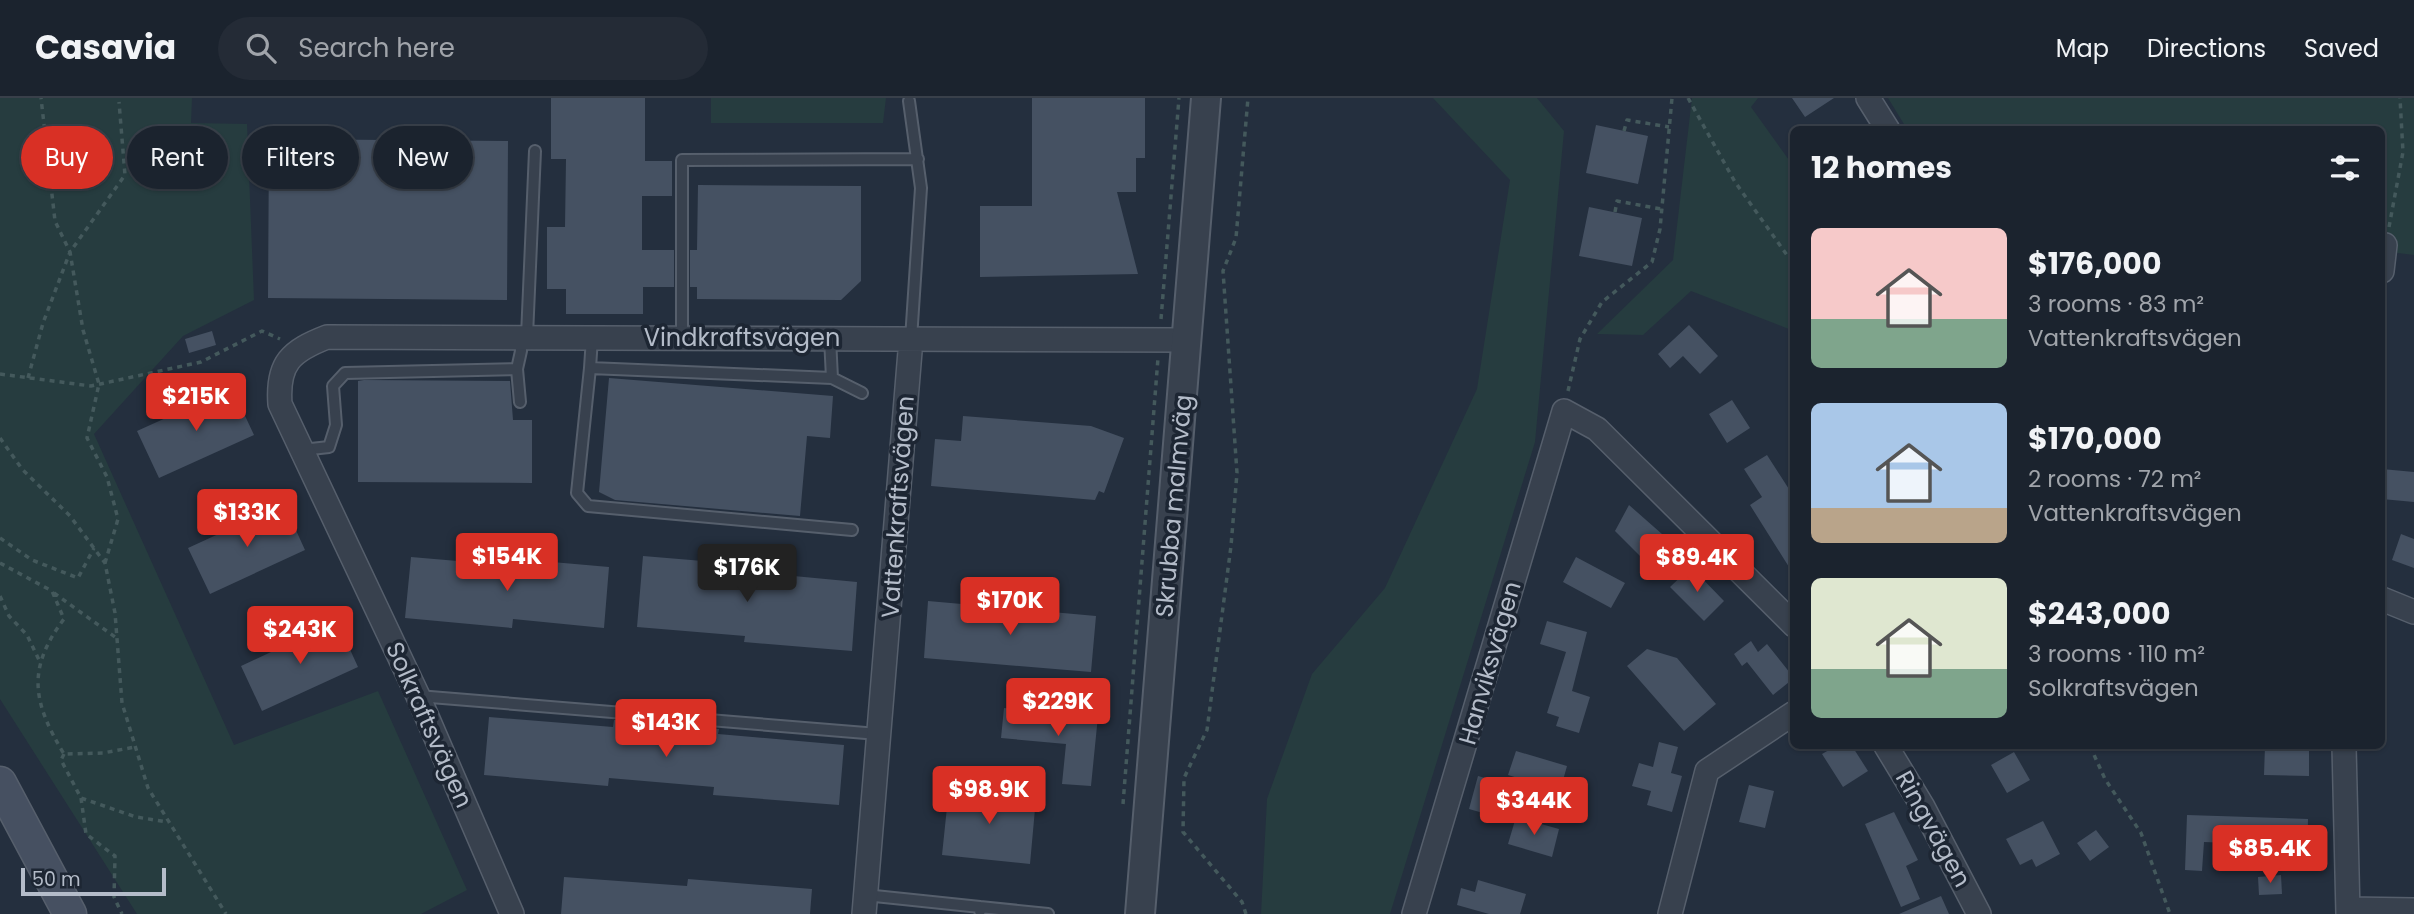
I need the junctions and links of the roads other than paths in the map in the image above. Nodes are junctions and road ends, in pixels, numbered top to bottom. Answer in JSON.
{"nodes":[{"id":1,"x":1206,"y":98,"type":"edge"},
{"id":2,"x":1868,"y":98,"type":"edge"},
{"id":3,"x":909,"y":101,"type":"dead end"},
{"id":4,"x":1886,"y":126,"type":"edge"},
{"id":5,"x":535,"y":151,"type":"dead end"},
{"id":6,"x":918,"y":159,"type":"junction"},
{"id":7,"x":523,"y":336,"type":"junction"},
{"id":8,"x":592,"y":336,"type":"junction"},
{"id":9,"x":682,"y":337,"type":"junction"},
{"id":10,"x":830,"y":338,"type":"junction"},
{"id":11,"x":911,"y":339,"type":"junction"},
{"id":12,"x":1187,"y":340,"type":"junction"},
{"id":13,"x":299,"y":348,"type":"joint"},
{"id":14,"x":590,"y":368,"type":"junction"},
{"id":15,"x":517,"y":369,"type":"junction"},
{"id":16,"x":832,"y":379,"type":"junction"},
{"id":17,"x":863,"y":393,"type":"dead end"},
{"id":18,"x":520,"y":401,"type":"dead end"},
{"id":19,"x":299,"y":450,"type":"junction"},
{"id":20,"x":852,"y":530,"type":"dead end"},
{"id":21,"x":2385,"y":600,"type":"edge"},
{"id":22,"x":2414,"y":612,"type":"edge"},
{"id":23,"x":1790,"y":621,"type":"edge"},
{"id":24,"x":418,"y":696,"type":"junction"},
{"id":25,"x":1790,"y":716,"type":"edge"},
{"id":26,"x":878,"y":734,"type":"junction"},
{"id":27,"x":1888,"y":749,"type":"edge"},
{"id":28,"x":2344,"y":749,"type":"edge"},
{"id":29,"x":0,"y":786,"type":"edge"},
{"id":30,"x":865,"y":904,"type":"edge"},
{"id":31,"x":2414,"y":910,"type":"edge"},
{"id":32,"x":980,"y":911,"type":"edge"},
{"id":33,"x":2348,"y":912,"type":"edge"},
{"id":34,"x":70,"y":914,"type":"edge"},
{"id":35,"x":512,"y":914,"type":"edge"},
{"id":36,"x":1048,"y":914,"type":"edge"},
{"id":37,"x":1140,"y":914,"type":"edge"},
{"id":38,"x":1414,"y":914,"type":"edge"},
{"id":39,"x":1670,"y":914,"type":"edge"},
{"id":40,"x":1979,"y":914,"type":"edge"}],
"edges":[{"from":1,"to":12,"type":"street","name":"Skrubba malmväg"},
{"from":2,"to":4,"type":"street"},
{"from":3,"to":6,"type":"lane","name":"Vattenkraftsvägen"},
{"from":5,"to":7,"type":"lane"},
{"from":6,"to":9,"type":"lane"},
{"from":6,"to":11,"type":"lane","name":"Vattenkraftsvägen"},
{"from":7,"to":8,"type":"street","name":"Vindkraftsvägen"},
{"from":7,"to":13,"type":"street","name":"Vindkraftsvägen"},
{"from":7,"to":15,"type":"lane"},
{"from":8,"to":9,"type":"street","name":"Vindkraftsvägen"},
{"from":8,"to":14,"type":"lane"},
{"from":9,"to":10,"type":"street","name":"Vindkraftsvägen"},
{"from":10,"to":11,"type":"street","name":"Vindkraftsvägen"},
{"from":10,"to":16,"type":"lane"},
{"from":11,"to":12,"type":"street","name":"Vindkraftsvägen"},
{"from":11,"to":26,"type":"street","name":"Vattenkraftsvägen"},
{"from":12,"to":37,"type":"street","name":"Skrubba malmväg"},
{"from":13,"to":19,"type":"street","name":"Solkraftsvägen"},
{"from":14,"to":16,"type":"lane"},
{"from":14,"to":20,"type":"lane"},
{"from":15,"to":18,"type":"lane"},
{"from":15,"to":19,"type":"lane"},
{"from":16,"to":17,"type":"lane"},
{"from":19,"to":24,"type":"street","name":"Solkraftsvägen"},
{"from":21,"to":22,"type":"street"},
{"from":23,"to":38,"type":"street","name":"Hanviksvägen"},
{"from":24,"to":26,"type":"lane"},
{"from":24,"to":35,"type":"street","name":"Solkraftsvägen"},
{"from":25,"to":39,"type":"street"},
{"from":26,"to":30,"type":"street","name":"Vattenkraftsvägen"},
{"from":27,"to":40,"type":"street","name":"Ringvägen"},
{"from":28,"to":33,"type":"street"},
{"from":29,"to":34,"type":"main road"},
{"from":30,"to":32,"type":"lane"},
{"from":31,"to":33,"type":"street"},
{"from":32,"to":36,"type":"lane"}]}
